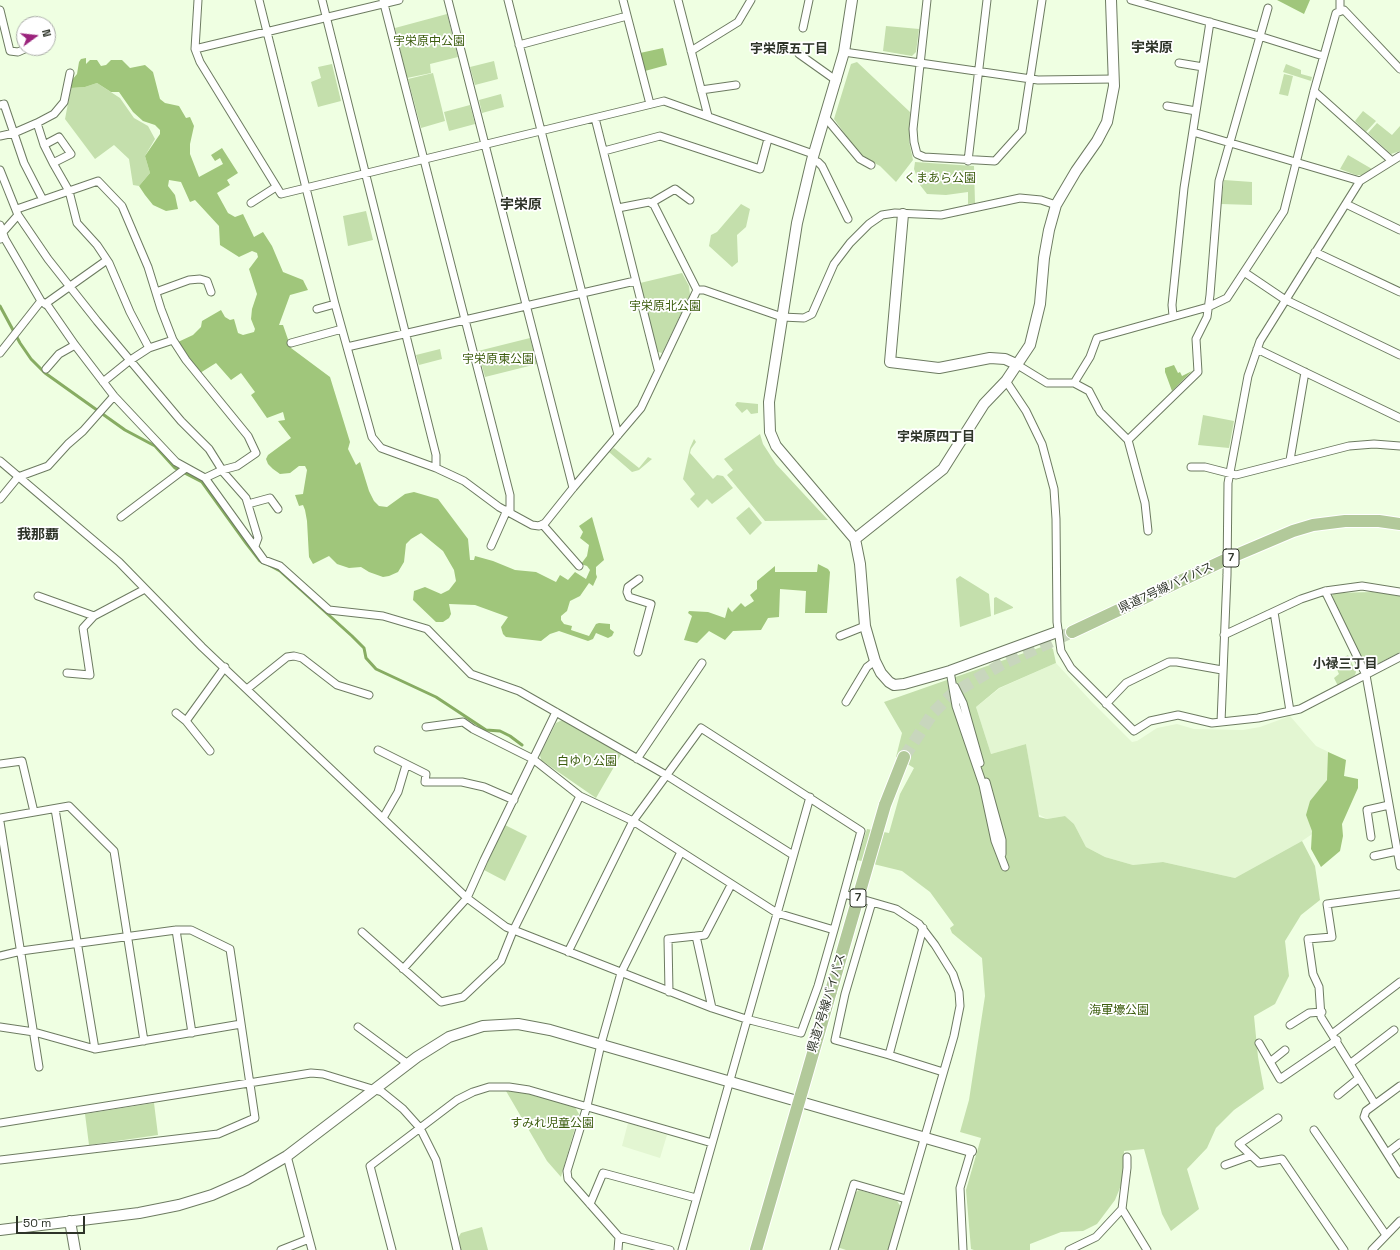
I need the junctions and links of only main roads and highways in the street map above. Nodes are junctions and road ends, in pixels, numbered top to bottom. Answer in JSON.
{"nodes":[{"id":1,"x":1400,"y":524,"type":"edge"},
{"id":2,"x":1072,"y":632,"type":"tunnel mouth"},
{"id":3,"x":904,"y":757,"type":"tunnel mouth"},
{"id":4,"x":756,"y":1250,"type":"edge"}],
"edges":[{"from":1,"to":2,"type":"main road","name":"県道7号線バイパス","number":"7"},
{"from":3,"to":4,"type":"main road","name":"県道7号線バイパス","number":"7","bridge":true}]}
